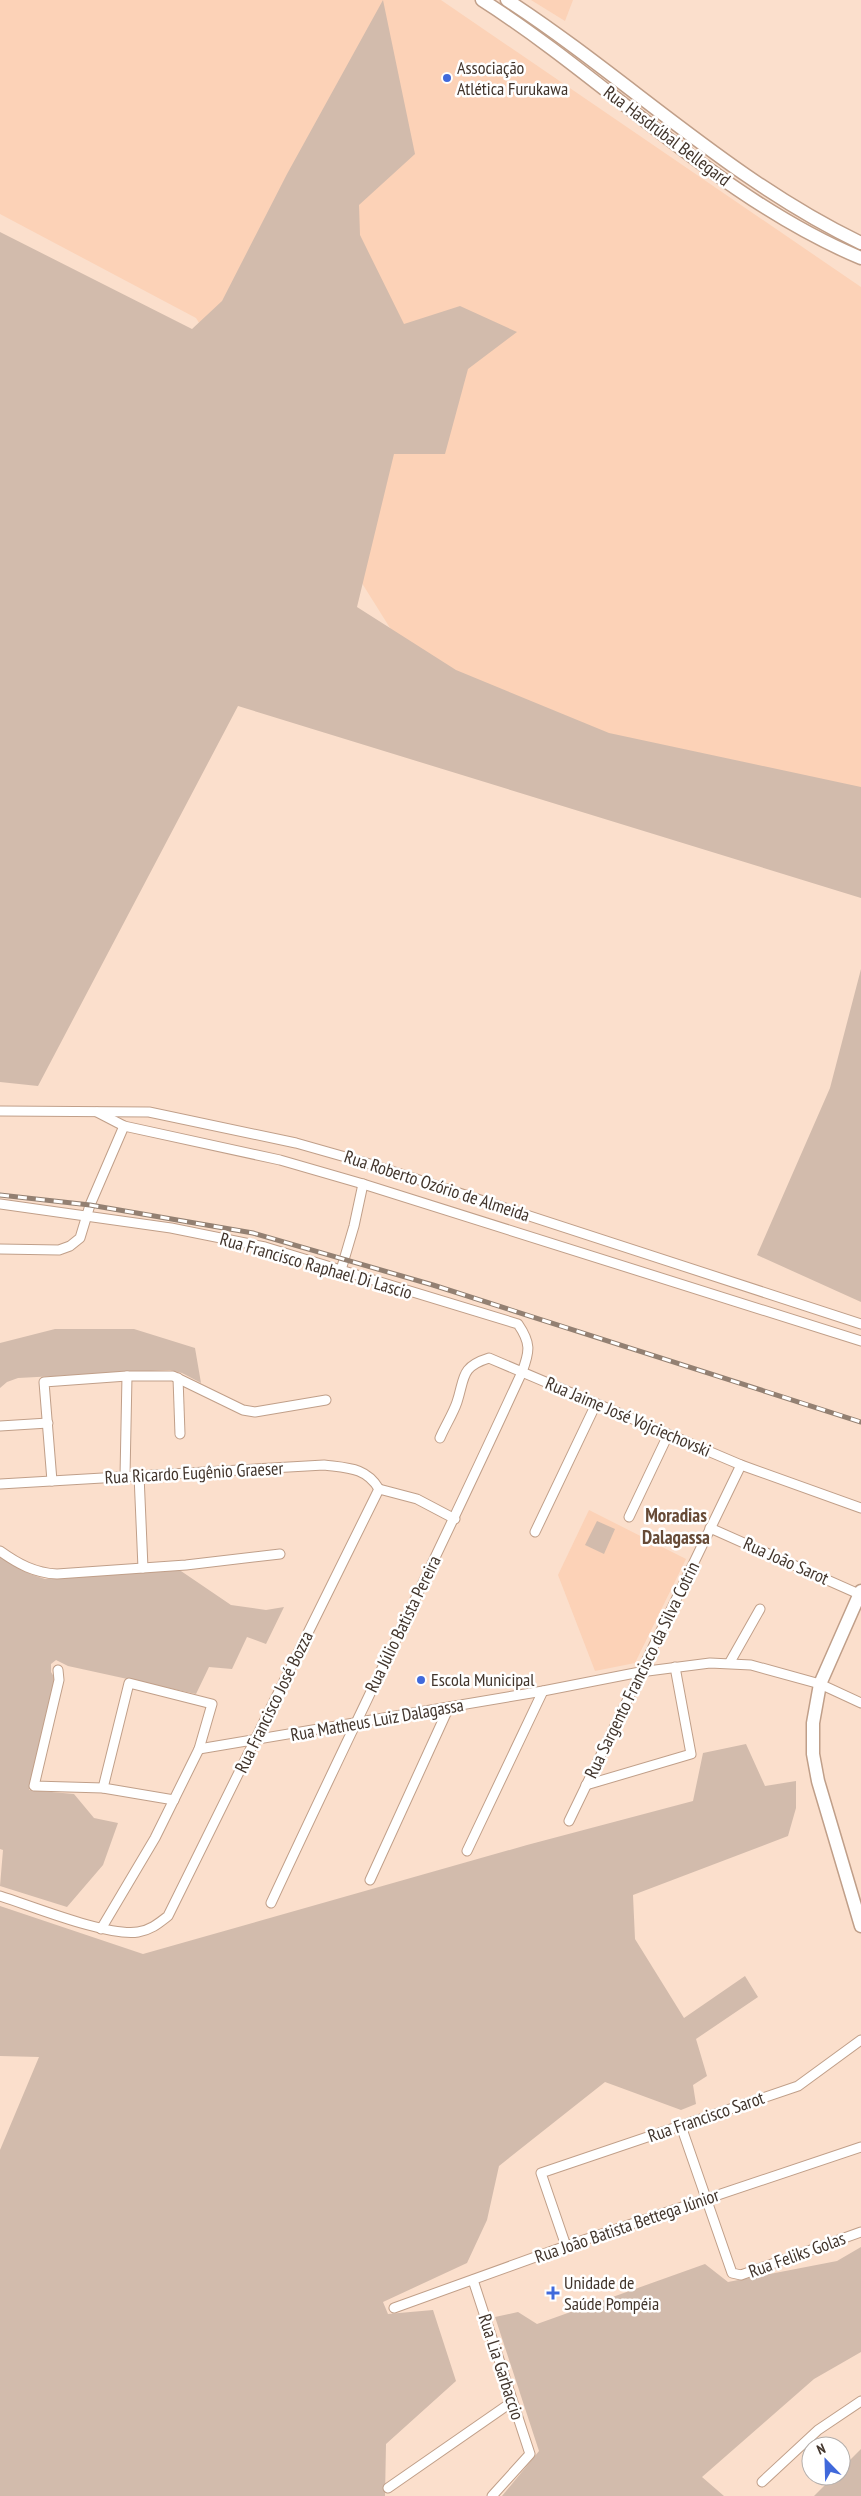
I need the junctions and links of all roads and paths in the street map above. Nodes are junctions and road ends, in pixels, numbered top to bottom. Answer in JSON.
{"nodes":[{"id":1,"x":482,"y":0,"type":"edge"},
{"id":2,"x":507,"y":0,"type":"edge"},
{"id":3,"x":861,"y":243,"type":"edge"},
{"id":4,"x":861,"y":258,"type":"edge"},
{"id":5,"x":0,"y":1111,"type":"edge"},
{"id":6,"x":95,"y":1111,"type":"junction"},
{"id":7,"x":124,"y":1126,"type":"junction"},
{"id":8,"x":363,"y":1184,"type":"junction"},
{"id":9,"x":0,"y":1204,"type":"edge"},
{"id":10,"x":87,"y":1214,"type":"junction"},
{"id":11,"x":0,"y":1249,"type":"edge"},
{"id":12,"x":341,"y":1270,"type":"junction"},
{"id":13,"x":718,"y":1278,"type":"junction"},
{"id":14,"x":713,"y":1293,"type":"junction"},
{"id":15,"x":764,"y":1293,"type":"junction"},
{"id":16,"x":759,"y":1308,"type":"junction"},
{"id":17,"x":861,"y":1324,"type":"edge"},
{"id":18,"x":861,"y":1340,"type":"edge"},
{"id":19,"x":522,"y":1372,"type":"junction"},
{"id":20,"x":127,"y":1376,"type":"junction"},
{"id":21,"x":178,"y":1378,"type":"junction"},
{"id":22,"x":326,"y":1400,"type":"dead end"},
{"id":23,"x":596,"y":1404,"type":"junction"},
{"id":24,"x":48,"y":1423,"type":"junction"},
{"id":25,"x":0,"y":1426,"type":"edge"},
{"id":26,"x":180,"y":1434,"type":"dead end"},
{"id":27,"x":668,"y":1435,"type":"junction"},
{"id":28,"x":440,"y":1438,"type":"dead end"},
{"id":29,"x":741,"y":1465,"type":"junction"},
{"id":30,"x":139,"y":1475,"type":"junction"},
{"id":31,"x":125,"y":1476,"type":"junction"},
{"id":32,"x":52,"y":1481,"type":"junction"},
{"id":33,"x":0,"y":1484,"type":"edge"},
{"id":34,"x":379,"y":1489,"type":"junction"},
{"id":35,"x":861,"y":1508,"type":"edge"},
{"id":36,"x":629,"y":1517,"type":"dead end"},
{"id":37,"x":455,"y":1519,"type":"junction"},
{"id":38,"x":710,"y":1528,"type":"junction"},
{"id":39,"x":536,"y":1532,"type":"dead end"},
{"id":40,"x":0,"y":1551,"type":"edge"},
{"id":41,"x":280,"y":1554,"type":"dead end"},
{"id":42,"x":143,"y":1568,"type":"junction"},
{"id":43,"x":861,"y":1594,"type":"edge"},
{"id":44,"x":760,"y":1609,"type":"dead end"},
{"id":45,"x":730,"y":1662,"type":"junction"},
{"id":46,"x":675,"y":1668,"type":"junction"},
{"id":47,"x":58,"y":1670,"type":"dead end"},
{"id":48,"x":640,"y":1672,"type":"junction"},
{"id":49,"x":820,"y":1684,"type":"junction"},
{"id":50,"x":544,"y":1691,"type":"junction"},
{"id":51,"x":861,"y":1703,"type":"edge"},
{"id":52,"x":449,"y":1707,"type":"junction"},
{"id":53,"x":354,"y":1724,"type":"junction"},
{"id":54,"x":255,"y":1741,"type":"junction"},
{"id":55,"x":199,"y":1750,"type":"junction"},
{"id":56,"x":586,"y":1785,"type":"junction"},
{"id":57,"x":103,"y":1788,"type":"junction"},
{"id":58,"x":174,"y":1800,"type":"junction"},
{"id":59,"x":569,"y":1821,"type":"dead end"},
{"id":60,"x":467,"y":1851,"type":"dead end"},
{"id":61,"x":370,"y":1880,"type":"dead end"},
{"id":62,"x":0,"y":1896,"type":"edge"},
{"id":63,"x":271,"y":1904,"type":"dead end"},
{"id":64,"x":860,"y":1917,"type":"edge"},
{"id":65,"x":101,"y":1929,"type":"junction"},
{"id":66,"x":861,"y":2040,"type":"edge"},
{"id":67,"x":681,"y":2126,"type":"junction"},
{"id":68,"x":861,"y":2147,"type":"edge"},
{"id":69,"x":706,"y":2198,"type":"junction"},
{"id":70,"x":861,"y":2232,"type":"edge"},
{"id":71,"x":566,"y":2246,"type":"junction"},
{"id":72,"x":473,"y":2280,"type":"junction"},
{"id":73,"x":394,"y":2308,"type":"dead end"},
{"id":74,"x":861,"y":2401,"type":"edge"},
{"id":75,"x":512,"y":2402,"type":"junction"},
{"id":76,"x":762,"y":2482,"type":"dead end"},
{"id":77,"x":388,"y":2488,"type":"dead end"},
{"id":78,"x":492,"y":2496,"type":"edge"}],
"edges":[{"from":1,"to":4,"type":"street","name":"Rua Hasdrúbal Bellegard"},
{"from":2,"to":3,"type":"street","name":"Rua Hasdrúbal Bellegard"},
{"from":5,"to":6,"type":"street","name":"Rua Roberto Ozório de Almeida"},
{"from":6,"to":7,"type":"street"},
{"from":6,"to":13,"type":"street","name":"Rua Roberto Ozório de Almeida"},
{"from":7,"to":8,"type":"street"},
{"from":7,"to":10,"type":"street"},
{"from":8,"to":12,"type":"street"},
{"from":8,"to":14,"type":"street"},
{"from":9,"to":10,"type":"street","name":"Rua Francisco Raphael Di Lascio"},
{"from":10,"to":11,"type":"street"},
{"from":10,"to":12,"type":"street","name":"Rua Francisco Raphael Di Lascio"},
{"from":12,"to":19,"type":"street","name":"Rua Francisco Raphael Di Lascio"},
{"from":13,"to":14,"type":"street"},
{"from":13,"to":15,"type":"street","name":"Rua Roberto Ozório de Almeida"},
{"from":14,"to":16,"type":"street"},
{"from":15,"to":16,"type":"street"},
{"from":15,"to":17,"type":"street","name":"Rua Roberto Ozório de Almeida"},
{"from":16,"to":18,"type":"street"},
{"from":19,"to":23,"type":"street","name":"Rua Jaime José Vojciechovski"},
{"from":19,"to":28,"type":"street","name":"Rua Jaime José Vojciechovski"},
{"from":19,"to":37,"type":"street","name":"Rua Júlio Batista Pereira"},
{"from":20,"to":21,"type":"street"},
{"from":20,"to":24,"type":"street"},
{"from":20,"to":31,"type":"street"},
{"from":21,"to":22,"type":"street"},
{"from":21,"to":26,"type":"street"},
{"from":23,"to":27,"type":"street","name":"Rua Jaime José Vojciechovski"},
{"from":23,"to":39,"type":"street"},
{"from":24,"to":25,"type":"street"},
{"from":24,"to":32,"type":"street"},
{"from":27,"to":29,"type":"street","name":"Rua Jaime José Vojciechovski"},
{"from":27,"to":36,"type":"street"},
{"from":29,"to":35,"type":"street","name":"Rua Jaime José Vojciechovski"},
{"from":29,"to":38,"type":"street","name":"Rua Sargento Francisco da Silva Cotrin"},
{"from":30,"to":31,"type":"street","name":"Rua Ricardo Eugênio Graeser"},
{"from":30,"to":34,"type":"street","name":"Rua Ricardo Eugênio Graeser"},
{"from":30,"to":42,"type":"street"},
{"from":31,"to":32,"type":"street","name":"Rua Ricardo Eugênio Graeser"},
{"from":32,"to":33,"type":"street","name":"Rua Ricardo Eugênio Graeser"},
{"from":34,"to":37,"type":"street"},
{"from":34,"to":54,"type":"street","name":"Rua Francisco José Bozza"},
{"from":37,"to":53,"type":"street","name":"Rua Júlio Batista Pereira"},
{"from":38,"to":43,"type":"street","name":"Rua João Sarot"},
{"from":38,"to":48,"type":"street","name":"Rua Sargento Francisco da Silva Cotrin"},
{"from":40,"to":42,"type":"street"},
{"from":41,"to":42,"type":"street"},
{"from":43,"to":49,"type":"street"},
{"from":44,"to":45,"type":"street"},
{"from":45,"to":46,"type":"street","name":"Rua Matheus Luiz Dalagassa"},
{"from":45,"to":49,"type":"street","name":"Rua Matheus Luiz Dalagassa"},
{"from":46,"to":48,"type":"street","name":"Rua Matheus Luiz Dalagassa"},
{"from":46,"to":56,"type":"street"},
{"from":47,"to":57,"type":"street"},
{"from":48,"to":50,"type":"street","name":"Rua Matheus Luiz Dalagassa"},
{"from":48,"to":56,"type":"street","name":"Rua Sargento Francisco da Silva Cotrin"},
{"from":49,"to":51,"type":"street","name":"Rua Matheus Luiz Dalagassa"},
{"from":49,"to":64,"type":"street"},
{"from":50,"to":52,"type":"street","name":"Rua Matheus Luiz Dalagassa"},
{"from":50,"to":60,"type":"street"},
{"from":52,"to":53,"type":"street","name":"Rua Matheus Luiz Dalagassa"},
{"from":52,"to":61,"type":"street"},
{"from":53,"to":54,"type":"street","name":"Rua Matheus Luiz Dalagassa"},
{"from":53,"to":63,"type":"street","name":"Rua Júlio Batista Pereira"},
{"from":54,"to":55,"type":"street","name":"Rua Matheus Luiz Dalagassa"},
{"from":54,"to":65,"type":"street","name":"Rua Francisco José Bozza"},
{"from":55,"to":57,"type":"street"},
{"from":55,"to":58,"type":"street"},
{"from":56,"to":59,"type":"street","name":"Rua Sargento Francisco da Silva Cotrin"},
{"from":57,"to":58,"type":"street"},
{"from":58,"to":65,"type":"street"},
{"from":62,"to":65,"type":"street"},
{"from":66,"to":67,"type":"street","name":"Rua Francisco Sarot"},
{"from":67,"to":69,"type":"street"},
{"from":67,"to":71,"type":"street","name":"Rua Francisco Sarot"},
{"from":68,"to":69,"type":"street","name":"Rua João Batista Bettega Júnior"},
{"from":69,"to":70,"type":"street","name":"Rua Feliks Golas"},
{"from":69,"to":71,"type":"street","name":"Rua João Batista Bettega Júnior"},
{"from":71,"to":72,"type":"street","name":"Rua João Batista Bettega Júnior"},
{"from":72,"to":73,"type":"street","name":"Rua João Batista Bettega Júnior"},
{"from":72,"to":75,"type":"street","name":"Rua Lia Garbaccio"},
{"from":74,"to":76,"type":"street"},
{"from":75,"to":77,"type":"street"},
{"from":75,"to":78,"type":"street","name":"Rua Lia Garbaccio"}]}
